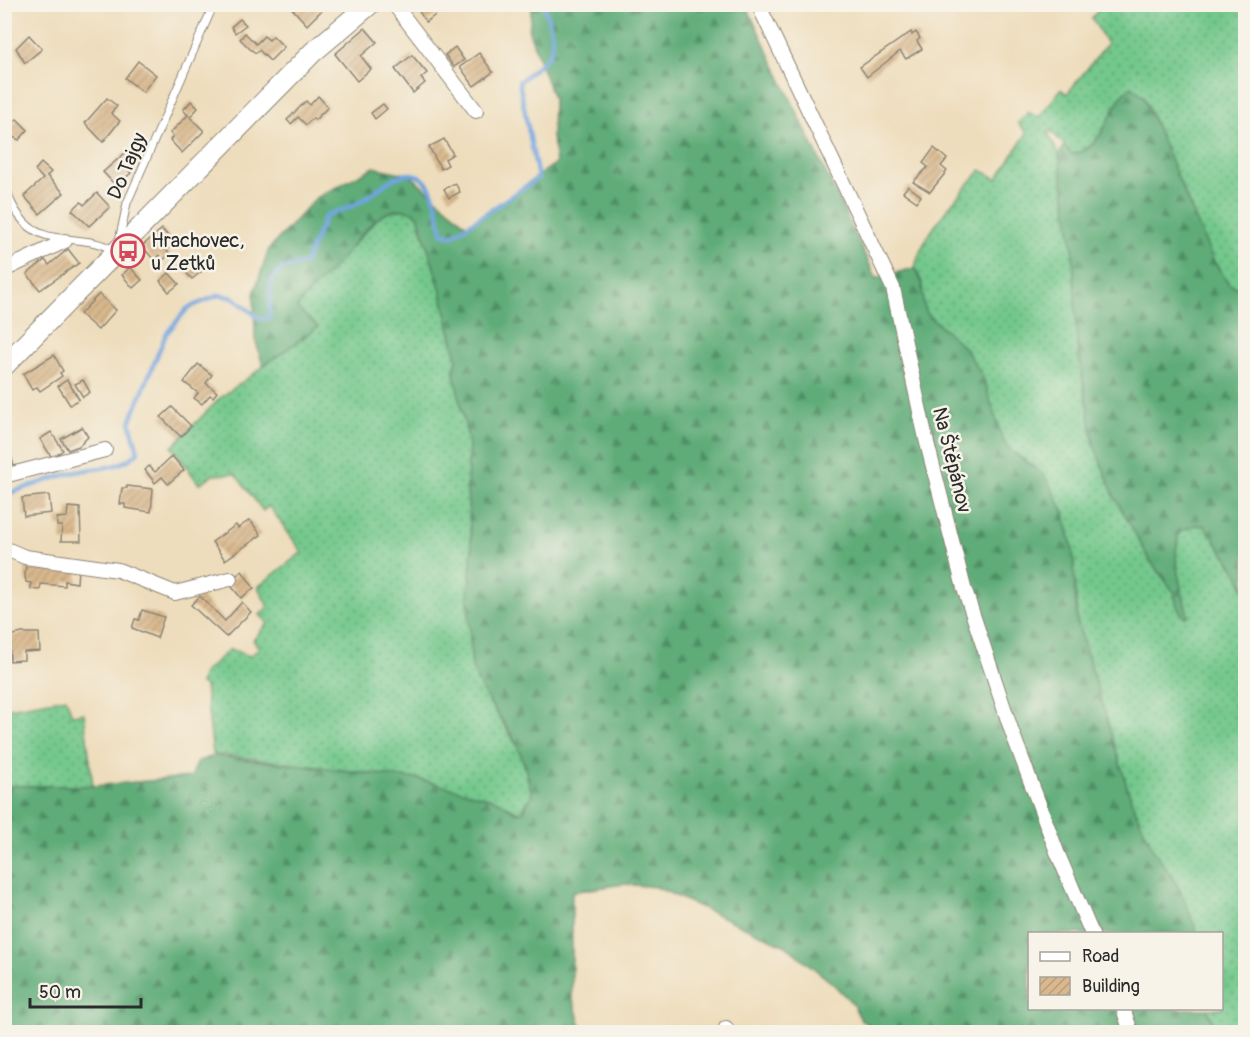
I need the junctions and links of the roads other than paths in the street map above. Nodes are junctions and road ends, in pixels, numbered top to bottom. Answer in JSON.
{"nodes":[{"id":1,"x":214,"y":4,"type":"edge"},
{"id":2,"x":370,"y":4,"type":"edge"},
{"id":3,"x":394,"y":4,"type":"edge"},
{"id":4,"x":758,"y":4,"type":"edge"},
{"id":5,"x":476,"y":111,"type":"dead end"},
{"id":6,"x":8,"y":192,"type":"dead end"},
{"id":7,"x":65,"y":241,"type":"junction"},
{"id":8,"x":116,"y":252,"type":"junction"},
{"id":9,"x":4,"y":270,"type":"edge"},
{"id":10,"x":4,"y":366,"type":"edge"},
{"id":11,"x":105,"y":450,"type":"dead end"},
{"id":12,"x":4,"y":476,"type":"edge"},
{"id":13,"x":4,"y":548,"type":"edge"},
{"id":14,"x":230,"y":579,"type":"dead end"},
{"id":15,"x":1092,"y":932,"type":"edge"},
{"id":16,"x":1124,"y":1010,"type":"edge"},
{"id":17,"x":1131,"y":1032,"type":"edge"}],
"edges":[{"from":1,"to":8,"type":"lane","name":"Do Tajgy"},
{"from":2,"to":8,"type":"street"},
{"from":3,"to":5,"type":"street"},
{"from":4,"to":15,"type":"street","name":"Na Štěpánov"},
{"from":6,"to":7,"type":"lane"},
{"from":7,"to":8,"type":"lane"},
{"from":7,"to":9,"type":"street"},
{"from":8,"to":10,"type":"street"},
{"from":11,"to":12,"type":"street"},
{"from":13,"to":14,"type":"street"},
{"from":16,"to":17,"type":"street"}]}
